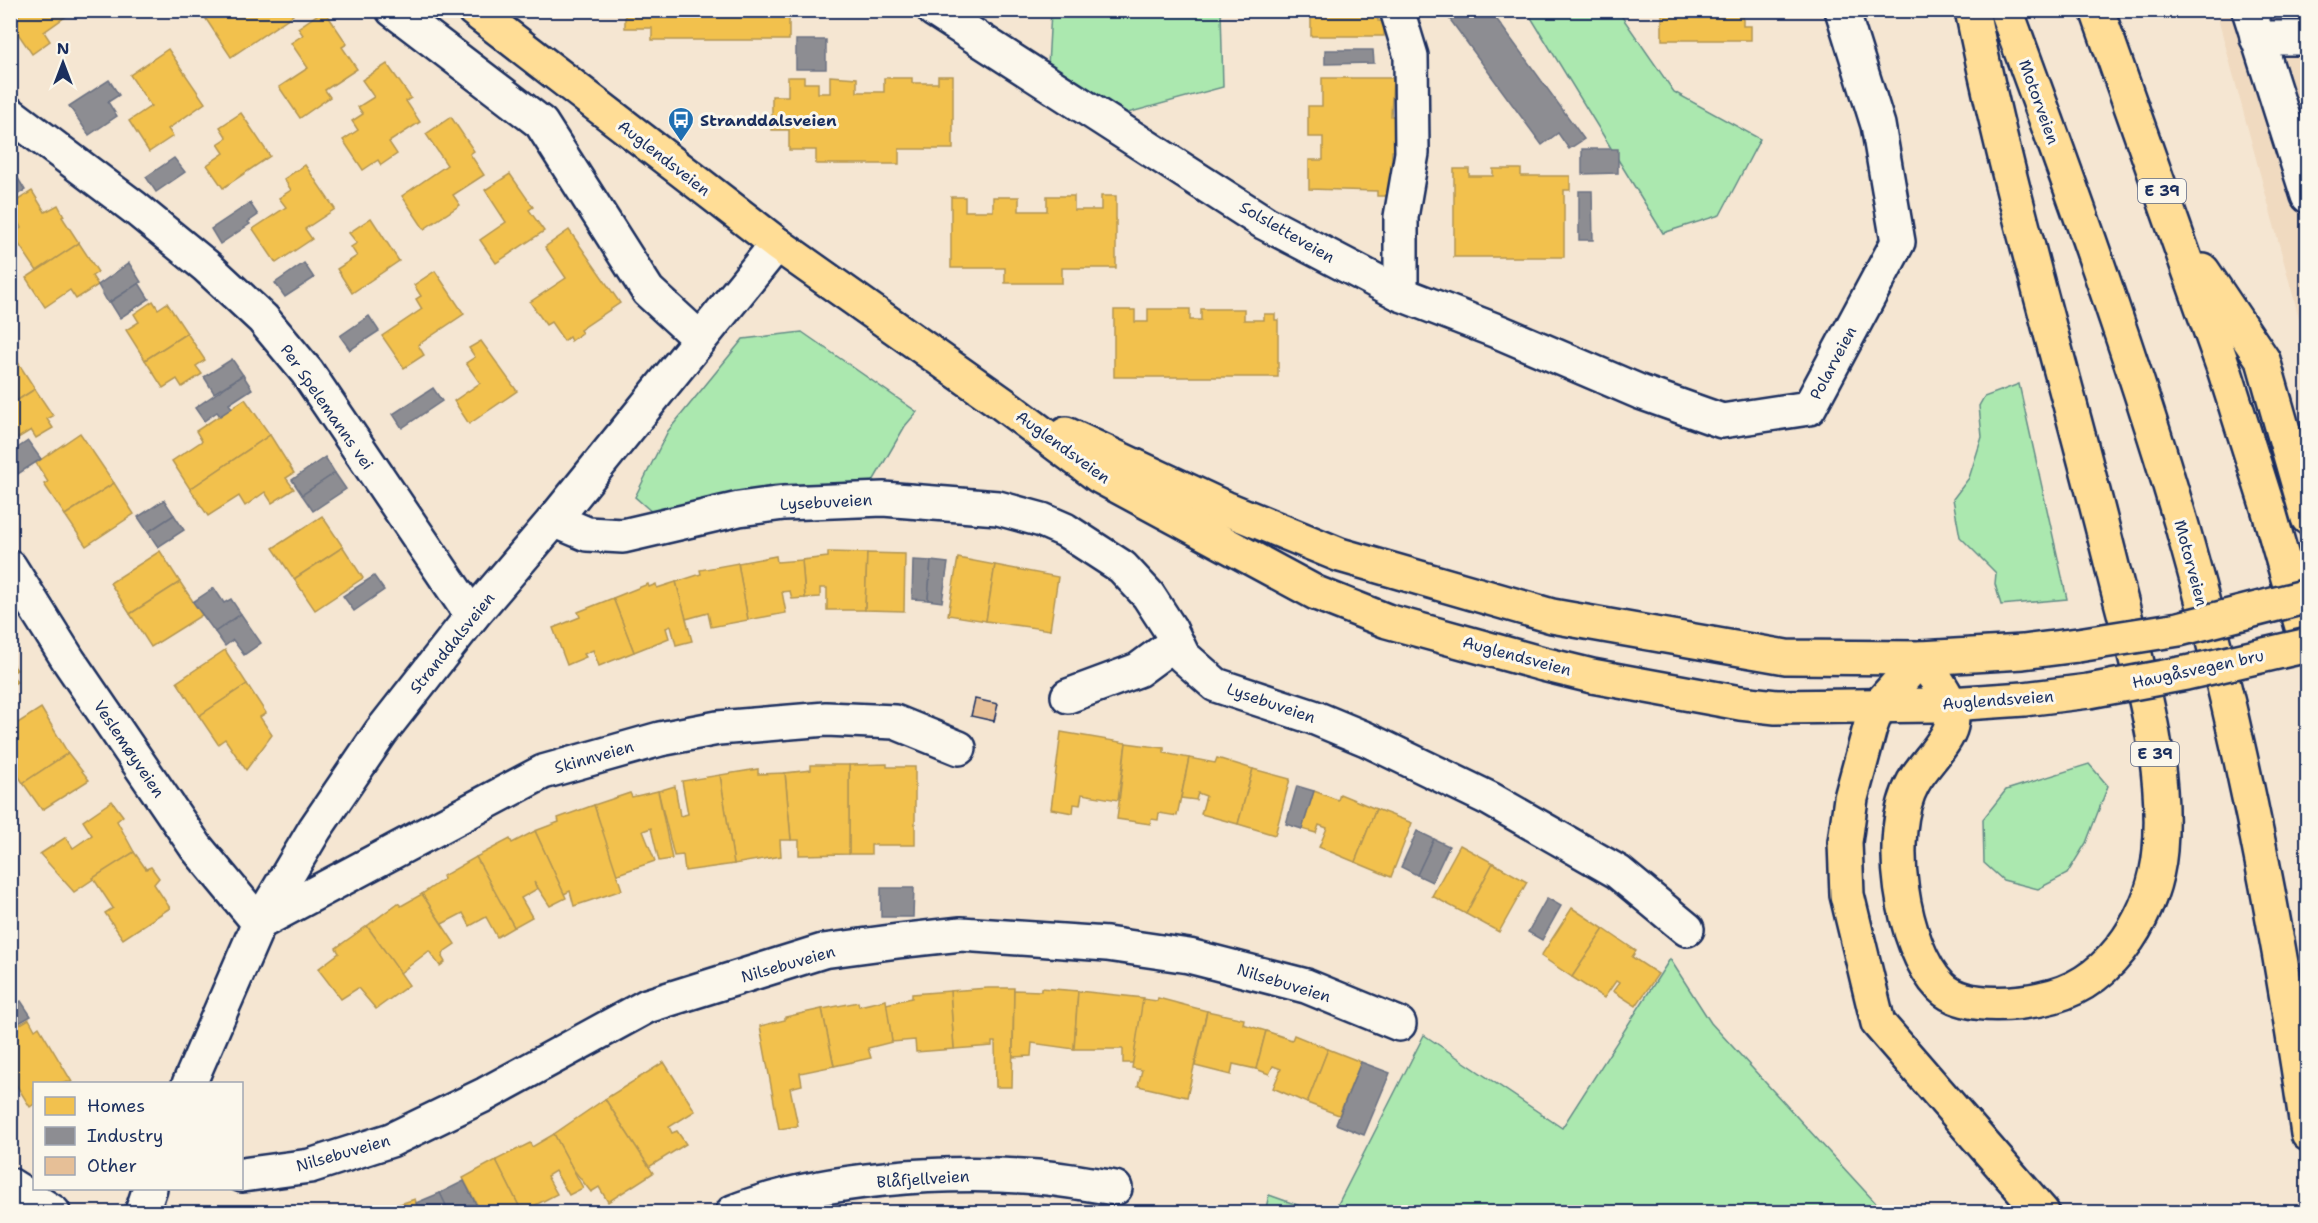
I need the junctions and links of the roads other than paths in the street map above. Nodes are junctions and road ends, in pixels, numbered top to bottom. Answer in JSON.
{"nodes":[{"id":1,"x":393,"y":10,"type":"edge"},
{"id":2,"x":934,"y":10,"type":"edge"},
{"id":3,"x":1397,"y":10,"type":"edge"},
{"id":4,"x":1842,"y":10,"type":"edge"},
{"id":5,"x":1972,"y":10,"type":"edge"},
{"id":6,"x":2006,"y":10,"type":"edge"},
{"id":7,"x":2097,"y":10,"type":"edge"},
{"id":8,"x":487,"y":14,"type":"edge"},
{"id":9,"x":2253,"y":24,"type":"edge"},
{"id":10,"x":2307,"y":38,"type":"edge"},
{"id":11,"x":10,"y":114,"type":"edge"},
{"id":12,"x":2307,"y":196,"type":"edge"},
{"id":13,"x":2177,"y":234,"type":"junction"},
{"id":14,"x":777,"y":244,"type":"junction"},
{"id":15,"x":1401,"y":294,"type":"junction"},
{"id":16,"x":699,"y":338,"type":"junction"},
{"id":17,"x":1003,"y":404,"type":"junction"},
{"id":18,"x":2307,"y":518,"type":"edge"},
{"id":19,"x":554,"y":520,"type":"junction"},
{"id":20,"x":10,"y":567,"type":"edge"},
{"id":21,"x":2307,"y":596,"type":"edge"},
{"id":22,"x":472,"y":616,"type":"junction"},
{"id":23,"x":1176,"y":642,"type":"junction"},
{"id":24,"x":2307,"y":647,"type":"edge"},
{"id":25,"x":1921,"y":658,"type":"junction"},
{"id":26,"x":2088,"y":691,"type":"joint"},
{"id":27,"x":1068,"y":696,"type":"dead end"},
{"id":28,"x":1951,"y":704,"type":"junction"},
{"id":29,"x":1878,"y":706,"type":"junction"},
{"id":30,"x":959,"y":748,"type":"dead end"},
{"id":31,"x":259,"y":923,"type":"junction"},
{"id":32,"x":1687,"y":929,"type":"dead end"},
{"id":33,"x":1399,"y":1024,"type":"dead end"},
{"id":34,"x":189,"y":1082,"type":"edge"},
{"id":35,"x":2307,"y":1134,"type":"edge"},
{"id":36,"x":243,"y":1175,"type":"edge"},
{"id":37,"x":10,"y":1185,"type":"edge"},
{"id":38,"x":1115,"y":1188,"type":"dead end"},
{"id":39,"x":149,"y":1190,"type":"edge"},
{"id":40,"x":53,"y":1212,"type":"edge"},
{"id":41,"x":142,"y":1212,"type":"edge"},
{"id":42,"x":733,"y":1212,"type":"edge"},
{"id":43,"x":2042,"y":1212,"type":"edge"}],
"edges":[{"from":1,"to":16,"type":"street"},
{"from":2,"to":15,"type":"street","name":"Solsletteveien"},
{"from":3,"to":15,"type":"street"},
{"from":4,"to":15,"type":"street","name":"Polarveien"},
{"from":5,"to":28,"type":"main road","number":"E 39"},
{"from":6,"to":35,"type":"main road","name":"Motorveien"},
{"from":7,"to":13,"type":"main road","number":"E 39"},
{"from":8,"to":14,"type":"main road","name":"Auglendsveien"},
{"from":9,"to":10,"type":"street"},
{"from":9,"to":12,"type":"street"},
{"from":11,"to":22,"type":"street","name":"Per Spelemanns vei"},
{"from":13,"to":18,"type":"main road","number":"E 39"},
{"from":13,"to":24,"type":"main road","number":"E 39"},
{"from":14,"to":16,"type":"street","name":"Stranddalsveien"},
{"from":14,"to":17,"type":"main road","name":"Auglendsveien"},
{"from":16,"to":19,"type":"street","name":"Stranddalsveien"},
{"from":17,"to":25,"type":"main road","name":"Auglendsveien"},
{"from":17,"to":29,"type":"main road","name":"Auglendsveien"},
{"from":19,"to":22,"type":"street","name":"Stranddalsveien"},
{"from":19,"to":23,"type":"street","name":"Lysebuveien"},
{"from":20,"to":31,"type":"street","name":"Veslemøyveien"},
{"from":21,"to":25,"type":"main road","name":"Auglendsveien","bridge":true},
{"from":22,"to":31,"type":"street","name":"Stranddalsveien"},
{"from":23,"to":27,"type":"street"},
{"from":23,"to":32,"type":"street","name":"Lysebuveien"},
{"from":24,"to":26,"type":"main road","name":"Haugåsvegen bru","bridge":true},
{"from":25,"to":28,"type":"main road"},
{"from":25,"to":29,"type":"main road"},
{"from":26,"to":28,"type":"main road","name":"Auglendsveien"},
{"from":28,"to":29,"type":"main road","name":"Auglendsveien"},
{"from":29,"to":43,"type":"main road"},
{"from":30,"to":31,"type":"street","name":"Skinnveien"},
{"from":31,"to":34,"type":"street","name":"Stranddalsveien"},
{"from":33,"to":36,"type":"street","name":"Nilsebuveien"},
{"from":37,"to":40,"type":"street"},
{"from":38,"to":42,"type":"street","name":"Blåfjellveien"},
{"from":39,"to":41,"type":"street"}]}
